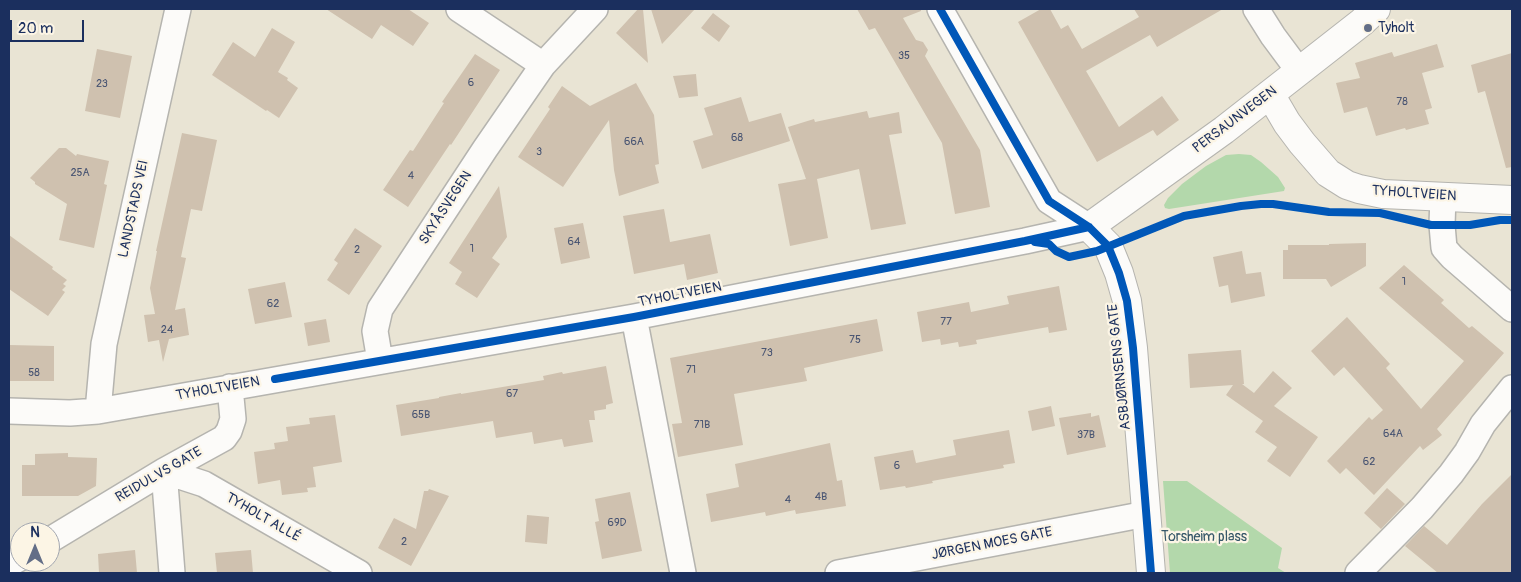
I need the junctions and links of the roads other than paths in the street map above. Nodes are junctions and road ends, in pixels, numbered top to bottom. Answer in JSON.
{"nodes":[{"id":1,"x":178,"y":9,"type":"edge"},
{"id":2,"x":458,"y":9,"type":"edge"},
{"id":3,"x":596,"y":9,"type":"edge"},
{"id":4,"x":940,"y":9,"type":"edge"},
{"id":5,"x":1256,"y":9,"type":"edge"},
{"id":6,"x":1376,"y":9,"type":"edge"},
{"id":7,"x":543,"y":65,"type":"junction"},
{"id":8,"x":1299,"y":71,"type":"junction"},
{"id":9,"x":1270,"y":94,"type":"junction"},
{"id":10,"x":1443,"y":197,"type":"junction"},
{"id":11,"x":1512,"y":200,"type":"edge"},
{"id":12,"x":1089,"y":227,"type":"junction"},
{"id":13,"x":1512,"y":309,"type":"edge"},
{"id":14,"x":634,"y":316,"type":"junction"},
{"id":15,"x":380,"y":361,"type":"junction"},
{"id":16,"x":230,"y":387,"type":"junction"},
{"id":17,"x":1512,"y":388,"type":"edge"},
{"id":18,"x":9,"y":411,"type":"edge"},
{"id":19,"x":98,"y":411,"type":"junction"},
{"id":20,"x":164,"y":471,"type":"junction"},
{"id":21,"x":1146,"y":514,"type":"junction"},
{"id":22,"x":60,"y":534,"type":"edge"},
{"id":23,"x":1363,"y":572,"type":"edge"},
{"id":24,"x":172,"y":573,"type":"edge"},
{"id":25,"x":359,"y":573,"type":"edge"},
{"id":26,"x":683,"y":573,"type":"edge"},
{"id":27,"x":838,"y":573,"type":"edge"},
{"id":28,"x":1151,"y":573,"type":"edge"}],
"edges":[{"from":1,"to":19,"type":"street","name":"LANDSTADS VEI"},
{"from":2,"to":7,"type":"street"},
{"from":3,"to":7,"type":"street","name":"SKYÅSVEGEN"},
{"from":4,"to":12,"type":"street","name":"ASBJØRNSENS GATE"},
{"from":5,"to":8,"type":"street"},
{"from":6,"to":8,"type":"street","name":"PERSAUNVEGEN"},
{"from":7,"to":15,"type":"street","name":"SKYÅSVEGEN"},
{"from":8,"to":9,"type":"street","name":"PERSAUNVEGEN"},
{"from":9,"to":10,"type":"street","name":"TYHOLTVEIEN"},
{"from":9,"to":12,"type":"street","name":"PERSAUNVEGEN"},
{"from":10,"to":11,"type":"street","name":"TYHOLTVEIEN"},
{"from":10,"to":13,"type":"street"},
{"from":12,"to":14,"type":"street","name":"TYHOLTVEIEN"},
{"from":12,"to":21,"type":"street","name":"ASBJØRNSENS GATE"},
{"from":14,"to":15,"type":"street","name":"TYHOLTVEIEN"},
{"from":14,"to":26,"type":"street","name":"TYHOLTVEIEN"},
{"from":15,"to":16,"type":"street","name":"TYHOLTVEIEN"},
{"from":16,"to":19,"type":"street","name":"TYHOLTVEIEN"},
{"from":16,"to":20,"type":"street","name":"REIDULVS GATE"},
{"from":17,"to":23,"type":"street"},
{"from":18,"to":19,"type":"street","name":"TYHOLTVEIEN"},
{"from":20,"to":22,"type":"street","name":"REIDULVS GATE"},
{"from":20,"to":24,"type":"street"},
{"from":20,"to":25,"type":"street","name":"TYHOLT ALLÉ"},
{"from":21,"to":27,"type":"street","name":"JØRGEN MOES GATE"},
{"from":21,"to":28,"type":"street","name":"ASBJØRNSENS GATE"}]}
